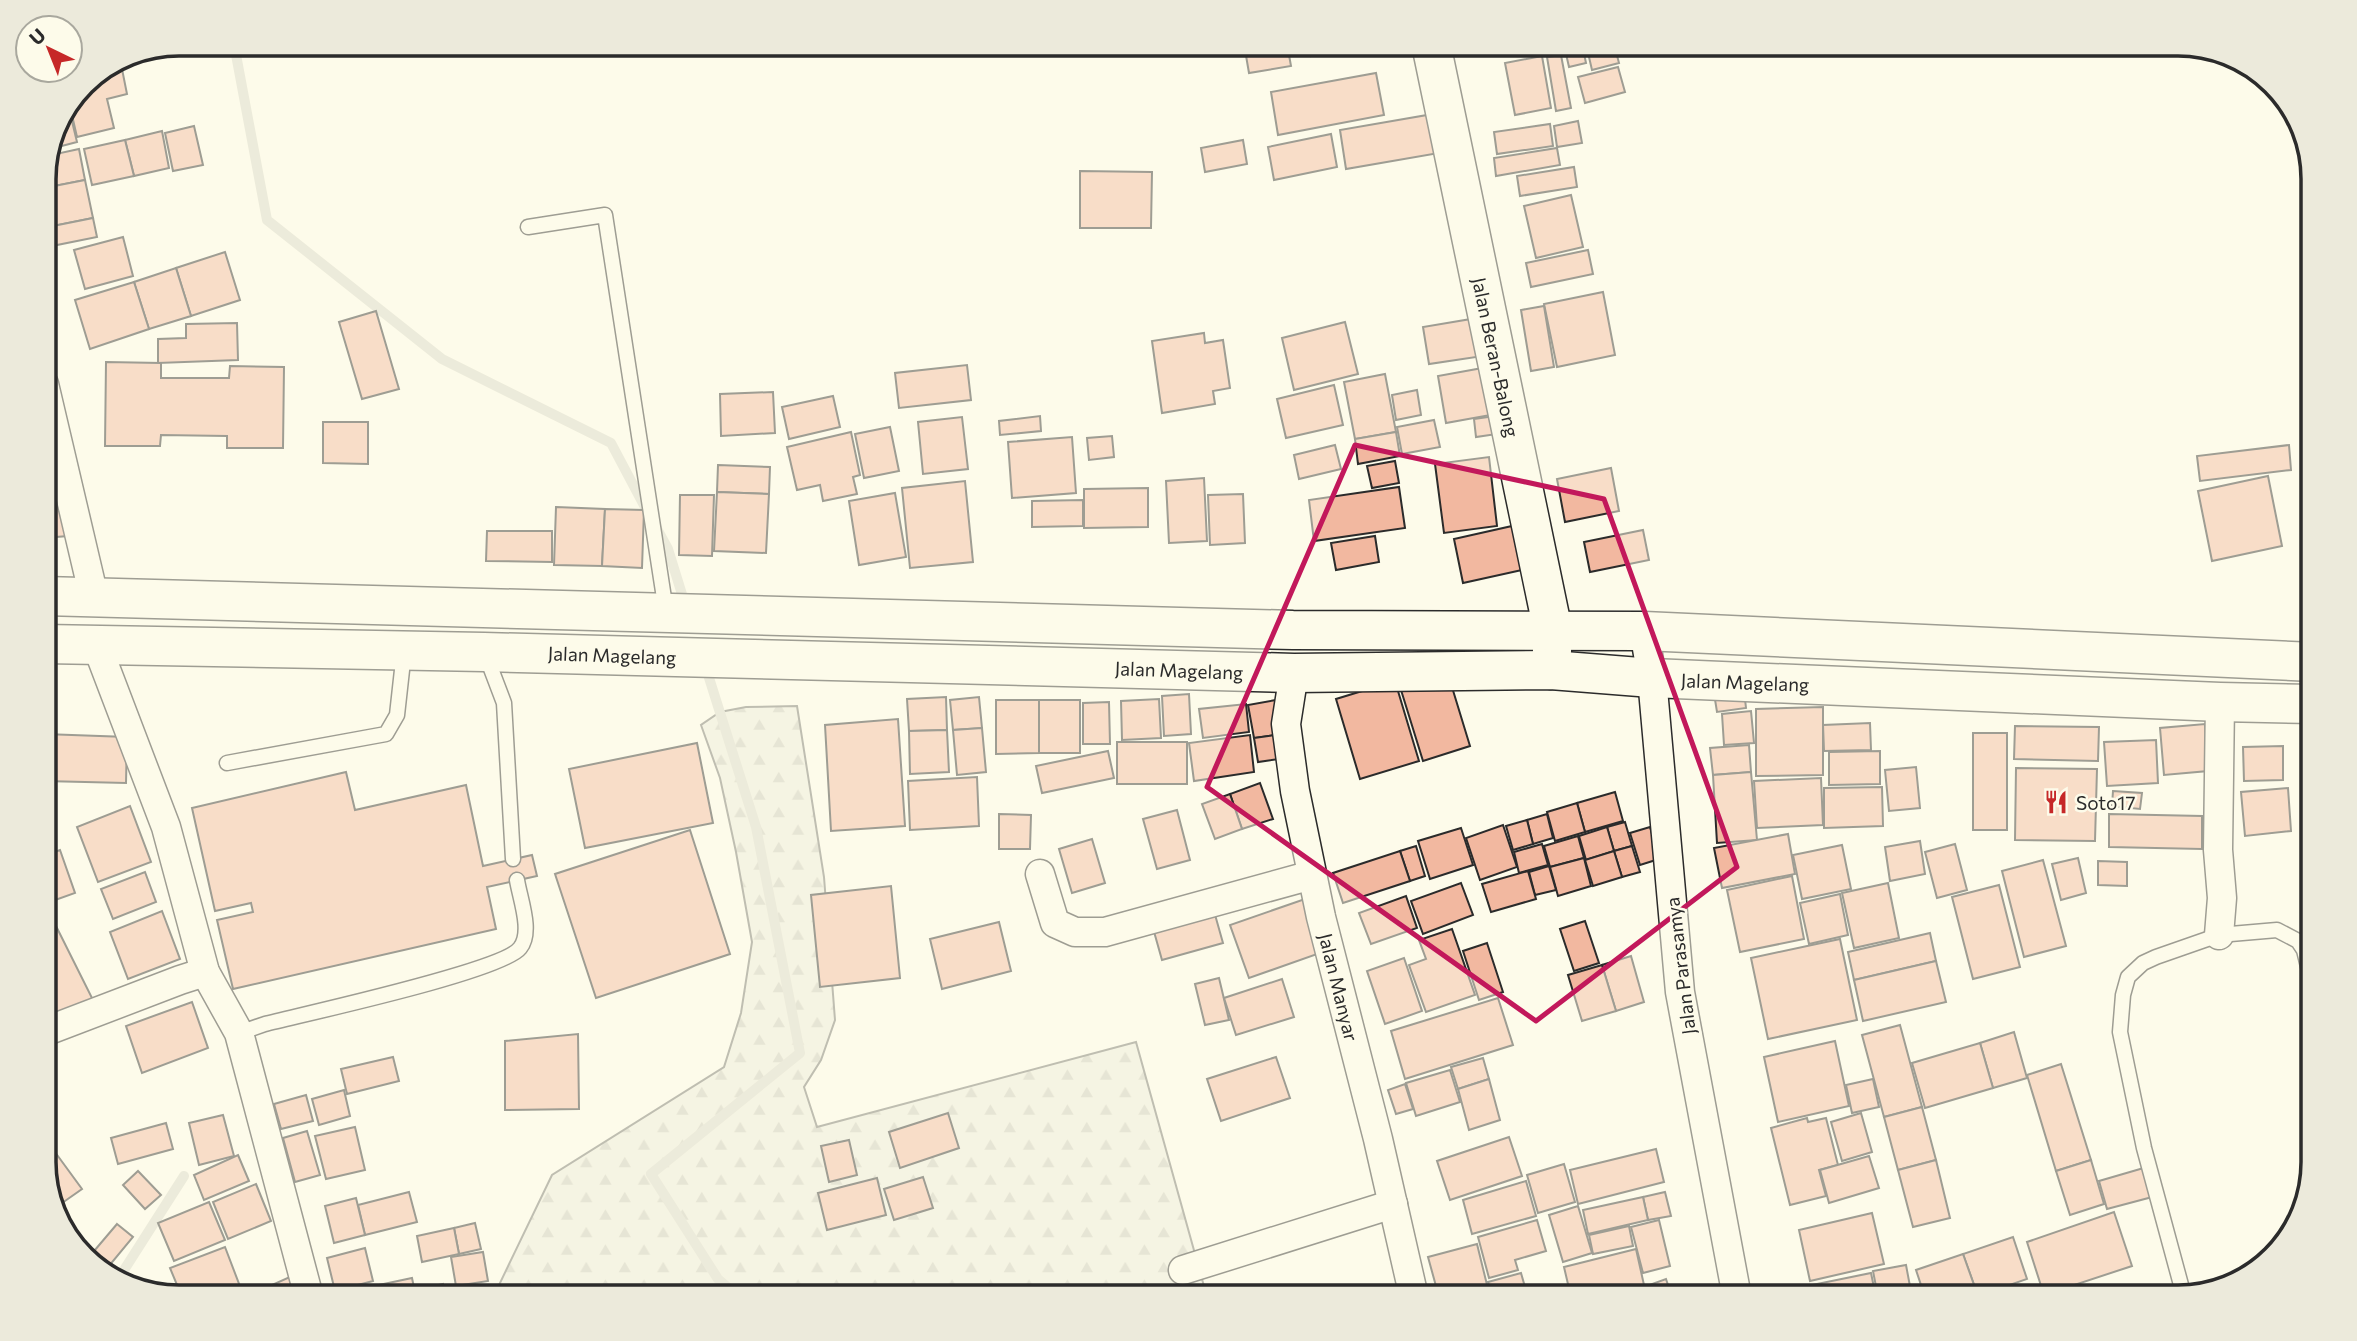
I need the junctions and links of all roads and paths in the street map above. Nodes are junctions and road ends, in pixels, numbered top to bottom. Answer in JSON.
{"nodes":[{"id":1,"x":1433,"y":56,"type":"edge"},
{"id":2,"x":528,"y":227,"type":"dead end"},
{"id":3,"x":56,"y":435,"type":"edge"},
{"id":4,"x":56,"y":596,"type":"edge"},
{"id":5,"x":94,"y":597,"type":"junction"},
{"id":6,"x":666,"y":613,"type":"junction"},
{"id":7,"x":1553,"y":631,"type":"junction"},
{"id":8,"x":1644,"y":631,"type":"junction"},
{"id":9,"x":56,"y":644,"type":"edge"},
{"id":10,"x":97,"y":646,"type":"junction"},
{"id":11,"x":404,"y":650,"type":"junction"},
{"id":12,"x":484,"y":652,"type":"junction"},
{"id":13,"x":2301,"y":661,"type":"edge"},
{"id":14,"x":1551,"y":670,"type":"junction"},
{"id":15,"x":1294,"y":673,"type":"junction"},
{"id":16,"x":1652,"y":678,"type":"junction"},
{"id":17,"x":2220,"y":702,"type":"junction"},
{"id":18,"x":2301,"y":704,"type":"edge"},
{"id":19,"x":228,"y":763,"type":"dead end"},
{"id":20,"x":513,"y":859,"type":"dead end"},
{"id":21,"x":1040,"y":874,"type":"dead end"},
{"id":22,"x":1312,"y":875,"type":"junction"},
{"id":23,"x":517,"y":880,"type":"dead end"},
{"id":24,"x":2219,"y":935,"type":"junction"},
{"id":25,"x":2301,"y":946,"type":"edge"},
{"id":26,"x":205,"y":972,"type":"junction"},
{"id":27,"x":56,"y":1027,"type":"edge"},
{"id":28,"x":239,"y":1033,"type":"junction"},
{"id":29,"x":1393,"y":1204,"type":"junction"},
{"id":30,"x":1183,"y":1270,"type":"dead end"},
{"id":31,"x":306,"y":1285,"type":"edge"},
{"id":32,"x":1411,"y":1285,"type":"edge"},
{"id":33,"x":1735,"y":1285,"type":"edge"},
{"id":34,"x":2182,"y":1285,"type":"edge"}],
"edges":[{"from":1,"to":7,"type":"main road","name":"Jalan Beran-Balong"},
{"from":2,"to":6,"type":"lane"},
{"from":3,"to":5,"type":"street"},
{"from":4,"to":5,"type":"main road"},
{"from":5,"to":6,"type":"main road"},
{"from":6,"to":7,"type":"main road"},
{"from":7,"to":8,"type":"main road"},
{"from":7,"to":14,"type":"main road","name":"Jalan Beran-Balong"},
{"from":8,"to":13,"type":"main road"},
{"from":8,"to":16,"type":"street","name":"Jalan Parasamya"},
{"from":9,"to":10,"type":"main road","name":"Jalan Magelang"},
{"from":10,"to":11,"type":"main road","name":"Jalan Magelang"},
{"from":10,"to":26,"type":"street"},
{"from":11,"to":12,"type":"main road","name":"Jalan Magelang"},
{"from":11,"to":19,"type":"lane"},
{"from":12,"to":15,"type":"main road","name":"Jalan Magelang"},
{"from":12,"to":20,"type":"lane"},
{"from":14,"to":15,"type":"main road","name":"Jalan Magelang"},
{"from":14,"to":16,"type":"main road","name":"Jalan Magelang"},
{"from":15,"to":22,"type":"street","name":"Jalan Manyar"},
{"from":16,"to":17,"type":"main road","name":"Jalan Magelang"},
{"from":16,"to":33,"type":"street","name":"Jalan Parasamya"},
{"from":17,"to":18,"type":"main road","name":"Jalan Magelang"},
{"from":17,"to":24,"type":"street"},
{"from":21,"to":22,"type":"street"},
{"from":22,"to":29,"type":"street","name":"Jalan Manyar"},
{"from":23,"to":28,"type":"lane"},
{"from":24,"to":25,"type":"lane"},
{"from":24,"to":34,"type":"lane"},
{"from":26,"to":27,"type":"street"},
{"from":26,"to":28,"type":"street"},
{"from":28,"to":31,"type":"street"},
{"from":29,"to":30,"type":"street"},
{"from":29,"to":32,"type":"street","name":"Jalan Manyar"}]}
